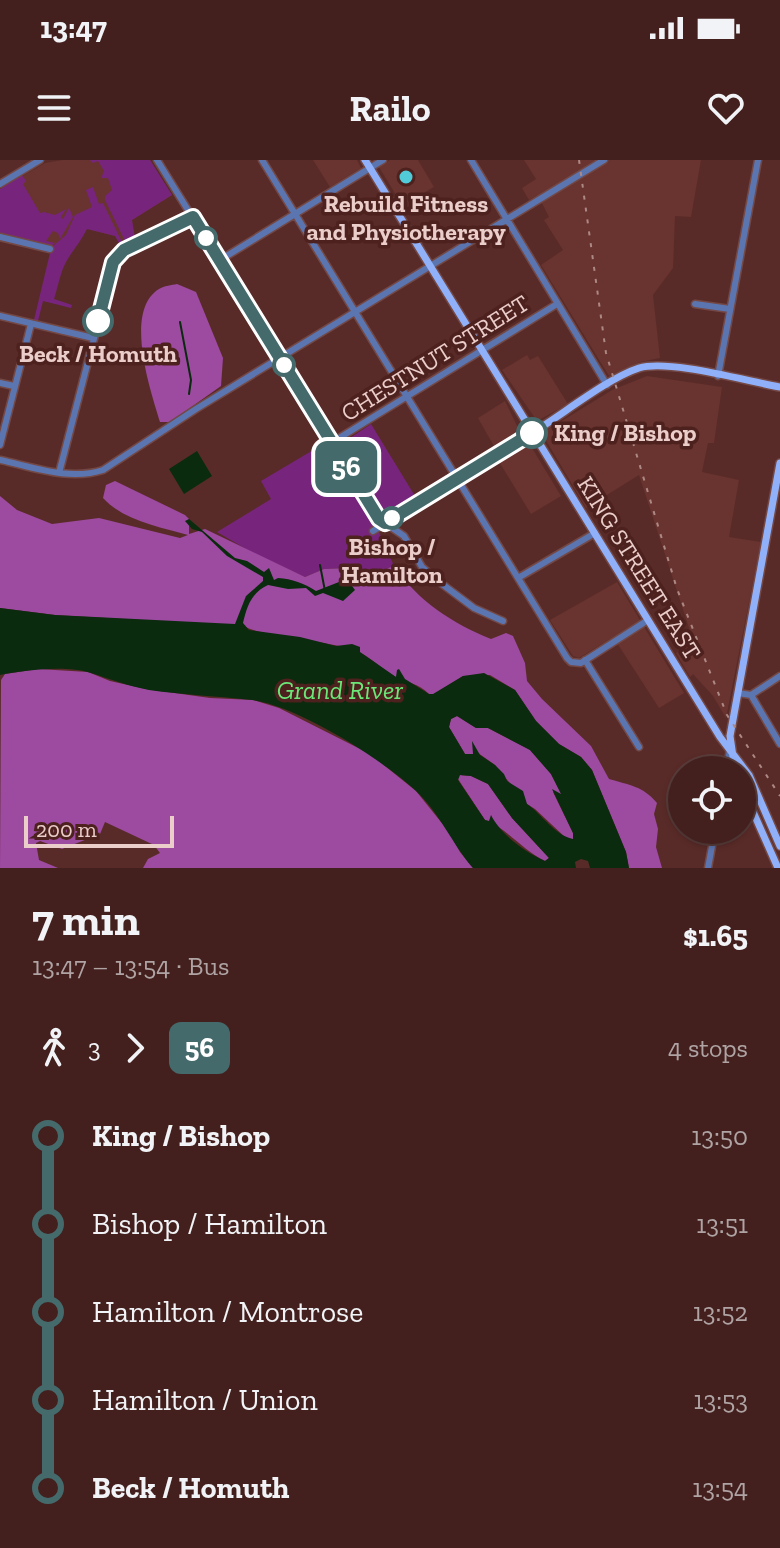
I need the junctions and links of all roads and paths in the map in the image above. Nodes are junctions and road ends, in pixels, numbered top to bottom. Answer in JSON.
{"nodes":[{"id":1,"x":40,"y":160,"type":"edge"},
{"id":2,"x":157,"y":160,"type":"edge"},
{"id":3,"x":262,"y":160,"type":"edge"},
{"id":4,"x":383,"y":160,"type":"edge"},
{"id":5,"x":471,"y":160,"type":"edge"},
{"id":6,"x":604,"y":160,"type":"edge"},
{"id":7,"x":758,"y":160,"type":"edge"},
{"id":8,"x":368,"y":164,"type":"edge"},
{"id":9,"x":0,"y":184,"type":"edge"},
{"id":10,"x":295,"y":214,"type":"junction"},
{"id":11,"x":193,"y":217,"type":"junction"},
{"id":12,"x":506,"y":218,"type":"junction"},
{"id":13,"x":0,"y":237,"type":"edge"},
{"id":14,"x":50,"y":249,"type":"dead end"},
{"id":15,"x":220,"y":260,"type":"junction"},
{"id":16,"x":429,"y":265,"type":"junction"},
{"id":17,"x":557,"y":304,"type":"junction"},
{"id":18,"x":695,"y":304,"type":"dead end"},
{"id":19,"x":730,"y":309,"type":"junction"},
{"id":20,"x":356,"y":311,"type":"junction"},
{"id":21,"x":0,"y":316,"type":"edge"},
{"id":22,"x":31,"y":324,"type":"junction"},
{"id":23,"x":93,"y":338,"type":"junction"},
{"id":24,"x":482,"y":351,"type":"junction"},
{"id":25,"x":280,"y":358,"type":"junction"},
{"id":26,"x":718,"y":376,"type":"junction"},
{"id":27,"x":0,"y":383,"type":"edge"},
{"id":28,"x":607,"y":385,"type":"junction"},
{"id":29,"x":14,"y":386,"type":"junction"},
{"id":30,"x":780,"y":387,"type":"edge"},
{"id":31,"x":407,"y":396,"type":"junction"},
{"id":32,"x":532,"y":433,"type":"junction"},
{"id":33,"x":331,"y":443,"type":"junction"},
{"id":34,"x":0,"y":445,"type":"edge"},
{"id":35,"x":0,"y":460,"type":"edge"},
{"id":36,"x":780,"y":463,"type":"edge"},
{"id":37,"x":59,"y":473,"type":"junction"},
{"id":38,"x":457,"y":478,"type":"junction"},
{"id":39,"x":385,"y":523,"type":"junction"},
{"id":40,"x":373,"y":531,"type":"dead end"},
{"id":41,"x":595,"y":533,"type":"junction"},
{"id":42,"x":518,"y":578,"type":"junction"},
{"id":43,"x":648,"y":620,"type":"junction"},
{"id":44,"x":503,"y":621,"type":"dead end"},
{"id":45,"x":585,"y":660,"type":"junction"},
{"id":46,"x":780,"y":676,"type":"edge"},
{"id":47,"x":738,"y":693,"type":"junction"},
{"id":48,"x":751,"y":695,"type":"junction"},
{"id":49,"x":780,"y":744,"type":"edge"},
{"id":50,"x":639,"y":747,"type":"dead end"},
{"id":51,"x":730,"y":750,"type":"junction"},
{"id":52,"x":729,"y":756,"type":"edge"},
{"id":53,"x":732,"y":756,"type":"edge"},
{"id":54,"x":756,"y":817,"type":"edge"},
{"id":55,"x":767,"y":819,"type":"junction"},
{"id":56,"x":759,"y":823,"type":"junction"},
{"id":57,"x":712,"y":844,"type":"edge"},
{"id":58,"x":780,"y":846,"type":"edge"},
{"id":59,"x":708,"y":868,"type":"edge"},
{"id":60,"x":778,"y":868,"type":"edge"}],
"edges":[{"from":1,"to":9,"type":"street"},
{"from":2,"to":11,"type":"street"},
{"from":3,"to":10,"type":"street"},
{"from":4,"to":8,"type":"street"},
{"from":5,"to":12,"type":"street"},
{"from":6,"to":12,"type":"street"},
{"from":7,"to":19,"type":"street"},
{"from":8,"to":10,"type":"street"},
{"from":8,"to":16,"type":"main road","name":"KING STREET EAST"},
{"from":10,"to":15,"type":"street"},
{"from":10,"to":20,"type":"street"},
{"from":11,"to":15,"type":"street"},
{"from":11,"to":23,"type":"street"},
{"from":12,"to":16,"type":"street"},
{"from":12,"to":17,"type":"street"},
{"from":13,"to":14,"type":"street"},
{"from":15,"to":25,"type":"street"},
{"from":16,"to":20,"type":"street"},
{"from":16,"to":24,"type":"main road","name":"KING STREET EAST"},
{"from":17,"to":24,"type":"street","name":"CHESTNUT STREET"},
{"from":17,"to":28,"type":"street"},
{"from":18,"to":19,"type":"street"},
{"from":19,"to":26,"type":"street"},
{"from":20,"to":25,"type":"street"},
{"from":20,"to":31,"type":"street"},
{"from":21,"to":22,"type":"street"},
{"from":22,"to":23,"type":"street"},
{"from":22,"to":29,"type":"street"},
{"from":23,"to":37,"type":"street"},
{"from":24,"to":31,"type":"street","name":"CHESTNUT STREET"},
{"from":24,"to":32,"type":"main road","name":"KING STREET EAST"},
{"from":25,"to":33,"type":"street"},
{"from":25,"to":37,"type":"street"},
{"from":26,"to":28,"type":"main road"},
{"from":26,"to":30,"type":"main road"},
{"from":27,"to":29,"type":"street"},
{"from":28,"to":32,"type":"main road"},
{"from":29,"to":34,"type":"street"},
{"from":31,"to":33,"type":"street","name":"CHESTNUT STREET"},
{"from":31,"to":38,"type":"street"},
{"from":32,"to":38,"type":"street"},
{"from":32,"to":41,"type":"main road","name":"KING STREET EAST"},
{"from":33,"to":39,"type":"street"},
{"from":35,"to":37,"type":"street"},
{"from":36,"to":47,"type":"main road"},
{"from":38,"to":39,"type":"street"},
{"from":38,"to":42,"type":"street"},
{"from":39,"to":40,"type":"street"},
{"from":39,"to":44,"type":"street"},
{"from":41,"to":42,"type":"street"},
{"from":41,"to":43,"type":"main road","name":"KING STREET EAST"},
{"from":42,"to":45,"type":"street"},
{"from":43,"to":45,"type":"street"},
{"from":43,"to":51,"type":"main road","name":"KING STREET EAST"},
{"from":45,"to":50,"type":"street"},
{"from":46,"to":48,"type":"street"},
{"from":47,"to":48,"type":"street"},
{"from":47,"to":51,"type":"main road"},
{"from":48,"to":49,"type":"street"},
{"from":51,"to":52,"type":"street"},
{"from":51,"to":53,"type":"main road"},
{"from":51,"to":55,"type":"main road","name":"KING STREET EAST"},
{"from":54,"to":56,"type":"main road"},
{"from":55,"to":56,"type":"main road"},
{"from":55,"to":58,"type":"main road","name":"KING STREET EAST"},
{"from":56,"to":60,"type":"main road"},
{"from":57,"to":59,"type":"street"}]}
